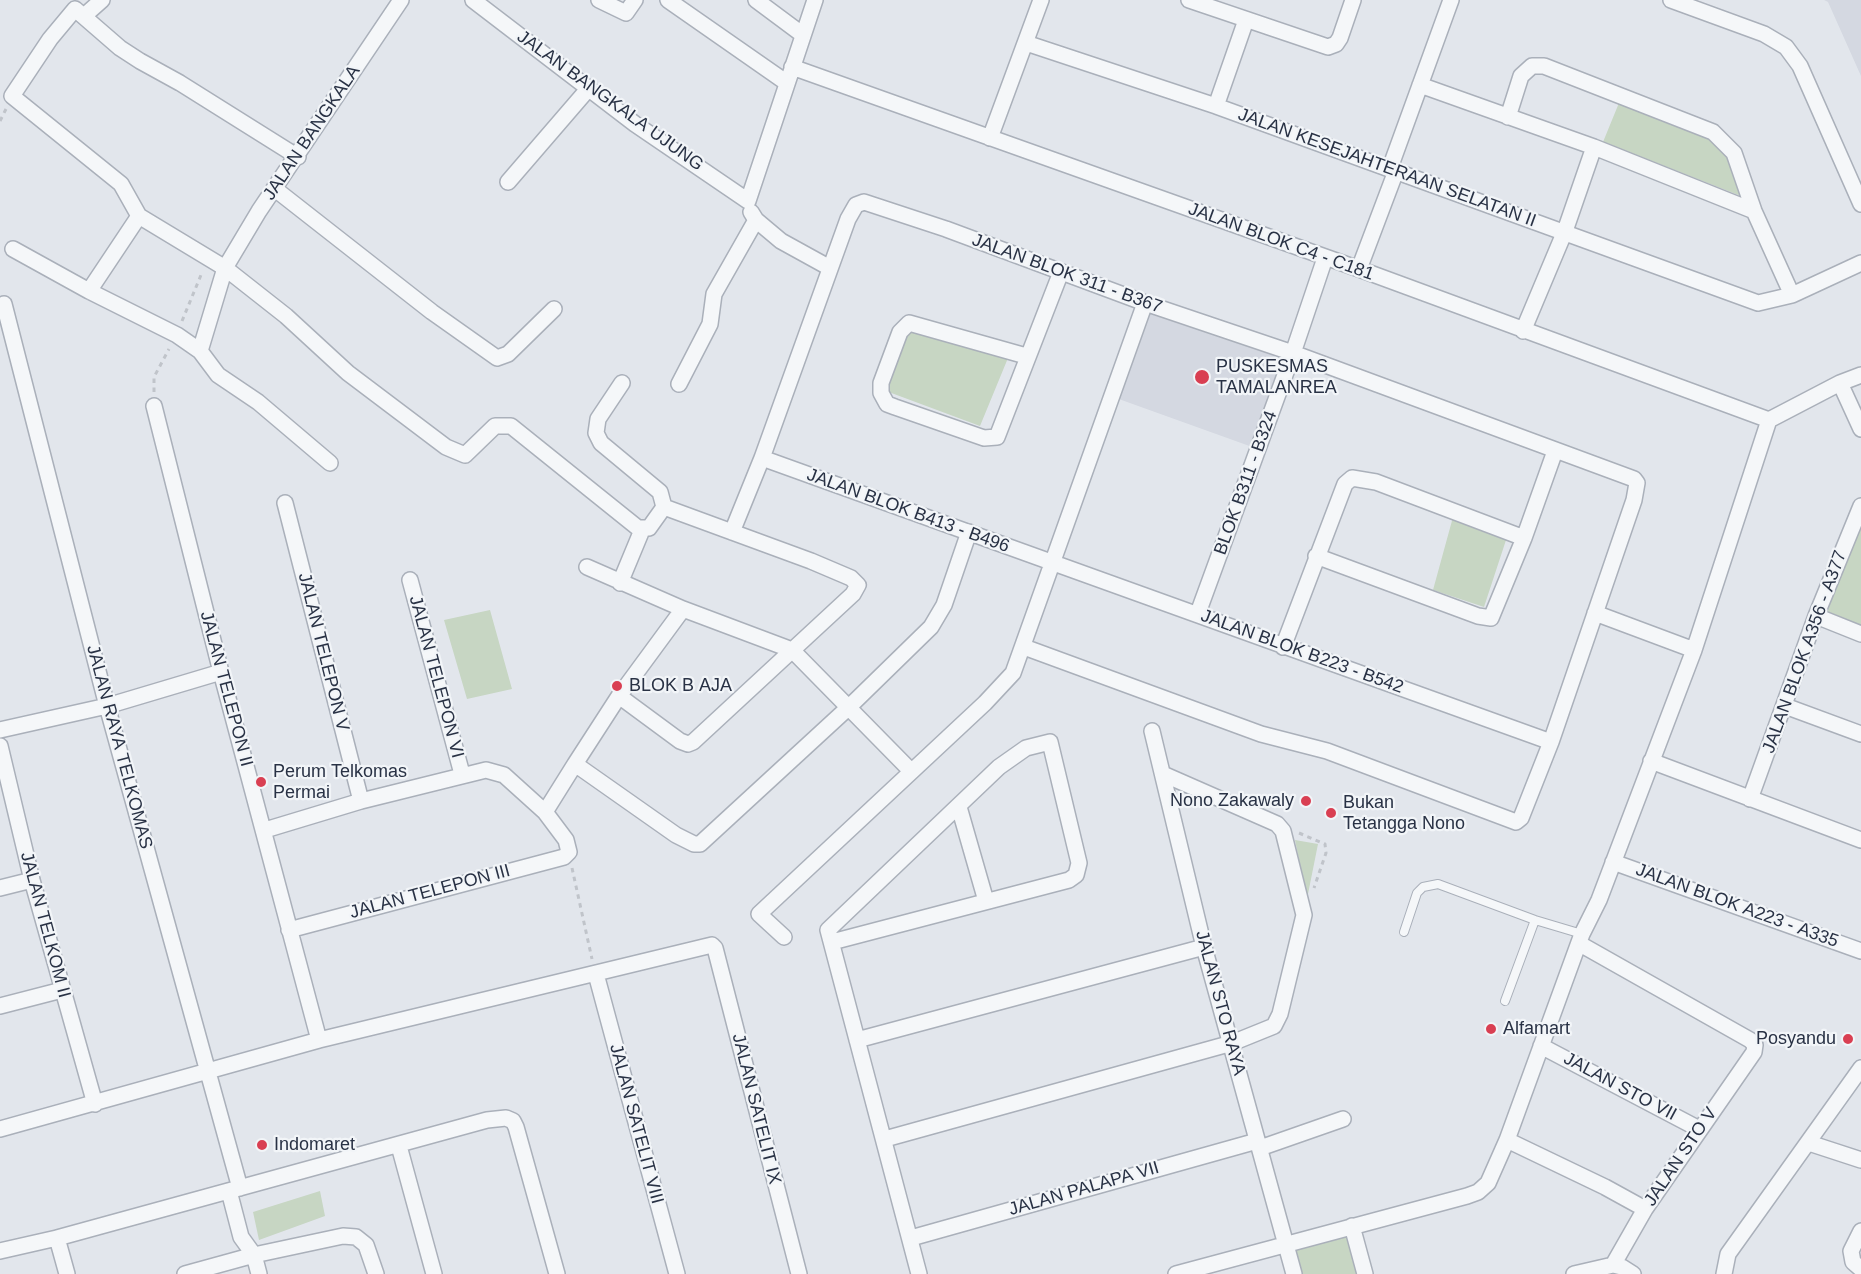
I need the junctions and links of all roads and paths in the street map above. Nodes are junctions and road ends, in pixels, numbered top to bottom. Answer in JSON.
{"nodes":[{"id":1,"x":102,"y":0,"type":"edge"},
{"id":2,"x":401,"y":0,"type":"edge"},
{"id":3,"x":473,"y":0,"type":"edge"},
{"id":4,"x":599,"y":0,"type":"edge"},
{"id":5,"x":635,"y":0,"type":"edge"},
{"id":6,"x":668,"y":0,"type":"edge"},
{"id":7,"x":756,"y":0,"type":"edge"},
{"id":8,"x":815,"y":0,"type":"edge"},
{"id":9,"x":1041,"y":0,"type":"edge"},
{"id":10,"x":1189,"y":0,"type":"edge"},
{"id":11,"x":1353,"y":0,"type":"edge"},
{"id":12,"x":1451,"y":0,"type":"edge"},
{"id":13,"x":1671,"y":0,"type":"edge"},
{"id":14,"x":84,"y":16,"type":"junction"},
{"id":15,"x":1246,"y":20,"type":"junction"},
{"id":16,"x":803,"y":34,"type":"junction"},
{"id":17,"x":1026,"y":43,"type":"junction"},
{"id":18,"x":792,"y":67,"type":"junction"},
{"id":19,"x":787,"y":83,"type":"junction"},
{"id":20,"x":1420,"y":85,"type":"junction"},
{"id":21,"x":589,"y":88,"type":"junction"},
{"id":22,"x":1216,"y":106,"type":"junction"},
{"id":23,"x":1508,"y":117,"type":"junction"},
{"id":24,"x":990,"y":138,"type":"junction"},
{"id":25,"x":1594,"y":147,"type":"junction"},
{"id":26,"x":298,"y":157,"type":"junction"},
{"id":27,"x":1393,"y":169,"type":"junction"},
{"id":28,"x":508,"y":182,"type":"dead end"},
{"id":29,"x":275,"y":189,"type":"junction"},
{"id":30,"x":748,"y":201,"type":"junction"},
{"id":31,"x":1861,"y":204,"type":"edge"},
{"id":32,"x":1754,"y":211,"type":"junction"},
{"id":33,"x":139,"y":216,"type":"junction"},
{"id":34,"x":756,"y":220,"type":"junction"},
{"id":35,"x":1565,"y":231,"type":"junction"},
{"id":36,"x":14,"y":249,"type":"dead end"},
{"id":37,"x":1325,"y":258,"type":"junction"},
{"id":38,"x":1861,"y":263,"type":"edge"},
{"id":39,"x":225,"y":268,"type":"junction"},
{"id":40,"x":830,"y":268,"type":"junction"},
{"id":41,"x":1359,"y":268,"type":"junction"},
{"id":42,"x":1061,"y":272,"type":"junction"},
{"id":43,"x":89,"y":291,"type":"junction"},
{"id":44,"x":1792,"y":295,"type":"junction"},
{"id":45,"x":1145,"y":303,"type":"junction"},
{"id":46,"x":4,"y":304,"type":"dead end"},
{"id":47,"x":554,"y":309,"type":"dead end"},
{"id":48,"x":1523,"y":331,"type":"junction"},
{"id":49,"x":200,"y":351,"type":"junction"},
{"id":50,"x":1293,"y":353,"type":"junction"},
{"id":51,"x":1026,"y":356,"type":"junction"},
{"id":52,"x":1861,"y":375,"type":"edge"},
{"id":53,"x":622,"y":383,"type":"dead end"},
{"id":54,"x":1840,"y":383,"type":"junction"},
{"id":55,"x":679,"y":384,"type":"dead end"},
{"id":56,"x":154,"y":406,"type":"dead end"},
{"id":57,"x":1768,"y":420,"type":"junction"},
{"id":58,"x":1861,"y":429,"type":"edge"},
{"id":59,"x":1555,"y":450,"type":"junction"},
{"id":60,"x":762,"y":458,"type":"junction"},
{"id":61,"x":330,"y":463,"type":"dead end"},
{"id":62,"x":285,"y":503,"type":"dead end"},
{"id":63,"x":1861,"y":506,"type":"edge"},
{"id":64,"x":664,"y":507,"type":"junction"},
{"id":65,"x":642,"y":530,"type":"junction"},
{"id":66,"x":732,"y":532,"type":"junction"},
{"id":67,"x":969,"y":532,"type":"junction"},
{"id":68,"x":1524,"y":538,"type":"junction"},
{"id":69,"x":1316,"y":556,"type":"junction"},
{"id":70,"x":1053,"y":563,"type":"junction"},
{"id":71,"x":587,"y":567,"type":"dead end"},
{"id":72,"x":410,"y":579,"type":"dead end"},
{"id":73,"x":620,"y":584,"type":"junction"},
{"id":74,"x":683,"y":609,"type":"junction"},
{"id":75,"x":1198,"y":613,"type":"junction"},
{"id":76,"x":1595,"y":613,"type":"junction"},
{"id":77,"x":1816,"y":616,"type":"junction"},
{"id":78,"x":1861,"y":634,"type":"edge"},
{"id":79,"x":1024,"y":647,"type":"junction"},
{"id":80,"x":1282,"y":647,"type":"junction"},
{"id":81,"x":792,"y":650,"type":"junction"},
{"id":82,"x":1694,"y":650,"type":"junction"},
{"id":83,"x":221,"y":672,"type":"junction"},
{"id":84,"x":619,"y":696,"type":"junction"},
{"id":85,"x":107,"y":706,"type":"junction"},
{"id":86,"x":1785,"y":706,"type":"junction"},
{"id":87,"x":849,"y":707,"type":"junction"},
{"id":88,"x":0,"y":729,"type":"edge"},
{"id":89,"x":1152,"y":731,"type":"dead end"},
{"id":90,"x":1861,"y":734,"type":"edge"},
{"id":91,"x":1551,"y":742,"type":"junction"},
{"id":92,"x":0,"y":746,"type":"edge"},
{"id":93,"x":1651,"y":761,"type":"junction"},
{"id":94,"x":575,"y":764,"type":"junction"},
{"id":95,"x":910,"y":770,"type":"junction"},
{"id":96,"x":462,"y":774,"type":"junction"},
{"id":97,"x":1163,"y":774,"type":"junction"},
{"id":98,"x":1750,"y":799,"type":"junction"},
{"id":99,"x":361,"y":801,"type":"junction"},
{"id":100,"x":959,"y":807,"type":"junction"},
{"id":101,"x":545,"y":812,"type":"junction"},
{"id":102,"x":1279,"y":825,"type":"junction"},
{"id":103,"x":265,"y":830,"type":"junction"},
{"id":104,"x":1861,"y":840,"type":"edge"},
{"id":105,"x":569,"y":852,"type":"junction"},
{"id":106,"x":1613,"y":862,"type":"junction"},
{"id":107,"x":32,"y":880,"type":"junction"},
{"id":108,"x":0,"y":888,"type":"edge"},
{"id":109,"x":986,"y":901,"type":"junction"},
{"id":110,"x":1304,"y":915,"type":"junction"},
{"id":111,"x":1535,"y":920,"type":"junction"},
{"id":112,"x":290,"y":930,"type":"junction"},
{"id":113,"x":1404,"y":932,"type":"dead end"},
{"id":114,"x":784,"y":937,"type":"dead end"},
{"id":115,"x":1581,"y":939,"type":"junction"},
{"id":116,"x":832,"y":942,"type":"junction"},
{"id":117,"x":1204,"y":947,"type":"junction"},
{"id":118,"x":1861,"y":951,"type":"edge"},
{"id":119,"x":596,"y":974,"type":"junction"},
{"id":120,"x":62,"y":990,"type":"junction"},
{"id":121,"x":1505,"y":1001,"type":"dead end"},
{"id":122,"x":0,"y":1006,"type":"edge"},
{"id":123,"x":320,"y":1040,"type":"junction"},
{"id":124,"x":857,"y":1040,"type":"junction"},
{"id":125,"x":1232,"y":1043,"type":"junction"},
{"id":126,"x":1541,"y":1046,"type":"junction"},
{"id":127,"x":1861,"y":1068,"type":"edge"},
{"id":128,"x":207,"y":1072,"type":"junction"},
{"id":129,"x":95,"y":1104,"type":"junction"},
{"id":130,"x":1343,"y":1119,"type":"dead end"},
{"id":131,"x":0,"y":1129,"type":"edge"},
{"id":132,"x":1699,"y":1129,"type":"junction"},
{"id":133,"x":885,"y":1139,"type":"junction"},
{"id":134,"x":1507,"y":1140,"type":"junction"},
{"id":135,"x":1809,"y":1143,"type":"junction"},
{"id":136,"x":1258,"y":1145,"type":"junction"},
{"id":137,"x":399,"y":1146,"type":"junction"},
{"id":138,"x":1861,"y":1160,"type":"edge"},
{"id":139,"x":234,"y":1189,"type":"junction"},
{"id":140,"x":1645,"y":1209,"type":"junction"},
{"id":141,"x":1352,"y":1226,"type":"junction"},
{"id":142,"x":1861,"y":1231,"type":"edge"},
{"id":143,"x":57,"y":1238,"type":"junction"},
{"id":144,"x":911,"y":1238,"type":"junction"},
{"id":145,"x":1287,"y":1245,"type":"junction"},
{"id":146,"x":0,"y":1251,"type":"edge"},
{"id":147,"x":245,"y":1263,"type":"edge"},
{"id":148,"x":1613,"y":1265,"type":"junction"},
{"id":149,"x":1861,"y":1269,"type":"edge"},
{"id":150,"x":1577,"y":1273,"type":"edge"},
{"id":151,"x":67,"y":1274,"type":"edge"},
{"id":152,"x":185,"y":1274,"type":"edge"},
{"id":153,"x":259,"y":1274,"type":"edge"},
{"id":154,"x":376,"y":1274,"type":"edge"},
{"id":155,"x":434,"y":1274,"type":"edge"},
{"id":156,"x":557,"y":1274,"type":"edge"},
{"id":157,"x":677,"y":1274,"type":"edge"},
{"id":158,"x":799,"y":1274,"type":"edge"},
{"id":159,"x":919,"y":1274,"type":"edge"},
{"id":160,"x":1176,"y":1274,"type":"edge"},
{"id":161,"x":1294,"y":1274,"type":"edge"},
{"id":162,"x":1365,"y":1274,"type":"edge"},
{"id":163,"x":1633,"y":1274,"type":"edge"},
{"id":164,"x":1724,"y":1274,"type":"edge"}],
"edges":[{"from":1,"to":14,"type":"street"},
{"from":2,"to":26,"type":"street","name":"JALAN BANGKALA"},
{"from":3,"to":21,"type":"street","name":"JALAN BANGKALA UJUNG"},
{"from":4,"to":5,"type":"street"},
{"from":6,"to":19,"type":"street"},
{"from":7,"to":16,"type":"street"},
{"from":8,"to":16,"type":"street"},
{"from":9,"to":17,"type":"street"},
{"from":10,"to":15,"type":"street"},
{"from":11,"to":15,"type":"street"},
{"from":12,"to":20,"type":"street"},
{"from":13,"to":31,"type":"street"},
{"from":14,"to":26,"type":"street"},
{"from":14,"to":33,"type":"street"},
{"from":15,"to":22,"type":"street"},
{"from":16,"to":18,"type":"street"},
{"from":17,"to":22,"type":"street","name":"JALAN KESEJAHTERAAN SELATAN II"},
{"from":17,"to":24,"type":"street"},
{"from":18,"to":19,"type":"street"},
{"from":18,"to":24,"type":"street","name":"JALAN BLOK C4 - C181"},
{"from":19,"to":30,"type":"street"},
{"from":20,"to":23,"type":"street"},
{"from":20,"to":27,"type":"street"},
{"from":21,"to":28,"type":"street"},
{"from":21,"to":30,"type":"street","name":"JALAN BANGKALA UJUNG"},
{"from":22,"to":27,"type":"street","name":"JALAN KESEJAHTERAAN SELATAN II"},
{"from":23,"to":25,"type":"street"},
{"from":23,"to":32,"type":"street"},
{"from":24,"to":37,"type":"street","name":"JALAN BLOK C4 - C181"},
{"from":25,"to":32,"type":"street"},
{"from":25,"to":35,"type":"street"},
{"from":26,"to":29,"type":"street","name":"JALAN BANGKALA"},
{"from":27,"to":35,"type":"street","name":"JALAN KESEJAHTERAAN SELATAN II"},
{"from":27,"to":41,"type":"street"},
{"from":29,"to":39,"type":"street","name":"JALAN BANGKALA"},
{"from":29,"to":47,"type":"street"},
{"from":30,"to":34,"type":"street"},
{"from":32,"to":44,"type":"street"},
{"from":33,"to":39,"type":"street"},
{"from":33,"to":43,"type":"street"},
{"from":34,"to":40,"type":"street"},
{"from":34,"to":55,"type":"street"},
{"from":35,"to":44,"type":"street","name":"JALAN KESEJAHTERAAN SELATAN II"},
{"from":35,"to":48,"type":"street"},
{"from":36,"to":43,"type":"street"},
{"from":37,"to":41,"type":"street","name":"JALAN BLOK C4 - C181"},
{"from":37,"to":50,"type":"street","name":"BLOK B311 - B324"},
{"from":38,"to":44,"type":"street"},
{"from":39,"to":49,"type":"street","name":"JALAN BANGKALA"},
{"from":39,"to":65,"type":"street"},
{"from":40,"to":42,"type":"street","name":"JALAN BLOK 311 - B367"},
{"from":40,"to":60,"type":"street"},
{"from":41,"to":48,"type":"street","name":"JALAN BLOK C4 - C181"},
{"from":42,"to":45,"type":"street","name":"JALAN BLOK 311 - B367"},
{"from":42,"to":51,"type":"street"},
{"from":43,"to":49,"type":"street"},
{"from":45,"to":50,"type":"street","name":"JALAN BLOK 311 - B367"},
{"from":45,"to":70,"type":"street"},
{"from":46,"to":85,"type":"street","name":"JALAN RAYA TELKOMAS"},
{"from":48,"to":57,"type":"street","name":"JALAN BLOK C4 - C181"},
{"from":49,"to":61,"type":"street"},
{"from":50,"to":59,"type":"street","name":"JALAN BLOK 311 - B367"},
{"from":50,"to":75,"type":"street","name":"BLOK B311 - B324"},
{"from":51,"to":51,"type":"street"},
{"from":52,"to":54,"type":"street"},
{"from":53,"to":64,"type":"street"},
{"from":54,"to":57,"type":"street"},
{"from":54,"to":58,"type":"street"},
{"from":56,"to":83,"type":"street","name":"JALAN TELEPON II"},
{"from":57,"to":82,"type":"street"},
{"from":59,"to":68,"type":"street"},
{"from":59,"to":76,"type":"street","name":"JALAN BLOK 311 - B367"},
{"from":60,"to":66,"type":"street"},
{"from":60,"to":67,"type":"street","name":"JALAN BLOK B413 - B496"},
{"from":62,"to":99,"type":"street","name":"JALAN TELEPON V"},
{"from":63,"to":77,"type":"street","name":"JALAN BLOK A356 - A377"},
{"from":64,"to":65,"type":"street"},
{"from":64,"to":66,"type":"street"},
{"from":65,"to":73,"type":"street"},
{"from":66,"to":81,"type":"street"},
{"from":67,"to":70,"type":"street","name":"JALAN BLOK B413 - B496"},
{"from":67,"to":87,"type":"street"},
{"from":68,"to":69,"type":"street"},
{"from":68,"to":69,"type":"street"},
{"from":69,"to":80,"type":"street"},
{"from":70,"to":75,"type":"street","name":"JALAN BLOK B223 - B542"},
{"from":70,"to":79,"type":"street"},
{"from":71,"to":73,"type":"street"},
{"from":72,"to":96,"type":"street","name":"JALAN TELEPON VI"},
{"from":73,"to":74,"type":"street"},
{"from":74,"to":81,"type":"street"},
{"from":74,"to":84,"type":"street"},
{"from":75,"to":80,"type":"street","name":"JALAN BLOK B223 - B542"},
{"from":76,"to":82,"type":"street"},
{"from":76,"to":91,"type":"street"},
{"from":77,"to":78,"type":"street"},
{"from":77,"to":86,"type":"street","name":"JALAN BLOK A356 - A377"},
{"from":79,"to":91,"type":"street"},
{"from":79,"to":95,"type":"street"},
{"from":80,"to":91,"type":"street","name":"JALAN BLOK B223 - B542"},
{"from":81,"to":84,"type":"street"},
{"from":81,"to":87,"type":"street"},
{"from":82,"to":93,"type":"street"},
{"from":83,"to":85,"type":"street"},
{"from":83,"to":103,"type":"street","name":"JALAN TELEPON II"},
{"from":84,"to":94,"type":"street"},
{"from":85,"to":88,"type":"street"},
{"from":85,"to":128,"type":"street","name":"JALAN RAYA TELKOMAS"},
{"from":86,"to":90,"type":"street"},
{"from":86,"to":98,"type":"street","name":"JALAN BLOK A356 - A377"},
{"from":87,"to":94,"type":"street"},
{"from":87,"to":95,"type":"street"},
{"from":89,"to":97,"type":"street","name":"JALAN STO RAYA"},
{"from":92,"to":107,"type":"street","name":"JALAN TELKOM II"},
{"from":93,"to":98,"type":"street"},
{"from":93,"to":106,"type":"street"},
{"from":94,"to":101,"type":"street"},
{"from":95,"to":114,"type":"street"},
{"from":96,"to":99,"type":"street"},
{"from":96,"to":101,"type":"street"},
{"from":97,"to":102,"type":"street"},
{"from":97,"to":117,"type":"street","name":"JALAN STO RAYA"},
{"from":98,"to":104,"type":"street"},
{"from":99,"to":103,"type":"street"},
{"from":100,"to":109,"type":"street"},
{"from":100,"to":109,"type":"street"},
{"from":100,"to":116,"type":"street"},
{"from":101,"to":105,"type":"street"},
{"from":102,"to":110,"type":"street"},
{"from":102,"to":110,"type":"path"},
{"from":103,"to":112,"type":"street","name":"JALAN TELEPON II"},
{"from":105,"to":112,"type":"street","name":"JALAN TELEPON III"},
{"from":105,"to":119,"type":"path"},
{"from":106,"to":115,"type":"street"},
{"from":106,"to":118,"type":"street","name":"JALAN BLOK A223 - A335"},
{"from":107,"to":108,"type":"street"},
{"from":107,"to":120,"type":"street","name":"JALAN TELKOM II"},
{"from":109,"to":116,"type":"street"},
{"from":110,"to":125,"type":"street"},
{"from":111,"to":113,"type":"lane"},
{"from":111,"to":115,"type":"lane"},
{"from":111,"to":121,"type":"lane"},
{"from":112,"to":123,"type":"street","name":"JALAN TELEPON II"},
{"from":115,"to":126,"type":"street"},
{"from":115,"to":132,"type":"street","name":"JALAN STO V"},
{"from":116,"to":124,"type":"street"},
{"from":117,"to":124,"type":"street"},
{"from":117,"to":125,"type":"street","name":"JALAN STO RAYA"},
{"from":119,"to":123,"type":"street"},
{"from":119,"to":157,"type":"street","name":"JALAN SATELIT VIII"},
{"from":119,"to":158,"type":"street","name":"JALAN SATELIT IX"},
{"from":120,"to":122,"type":"street"},
{"from":120,"to":129,"type":"street","name":"JALAN TELKOM II"},
{"from":123,"to":128,"type":"street"},
{"from":124,"to":133,"type":"street"},
{"from":125,"to":133,"type":"street"},
{"from":125,"to":136,"type":"street","name":"JALAN STO RAYA"},
{"from":126,"to":132,"type":"street","name":"JALAN STO VII"},
{"from":126,"to":134,"type":"street"},
{"from":127,"to":135,"type":"street"},
{"from":128,"to":129,"type":"street"},
{"from":128,"to":139,"type":"street","name":"JALAN RAYA TELKOMAS"},
{"from":129,"to":131,"type":"street"},
{"from":130,"to":136,"type":"street","name":"JALAN PALAPA VII"},
{"from":132,"to":140,"type":"street","name":"JALAN STO V"},
{"from":133,"to":144,"type":"street"},
{"from":134,"to":140,"type":"street"},
{"from":134,"to":141,"type":"street"},
{"from":135,"to":138,"type":"street"},
{"from":135,"to":164,"type":"street"},
{"from":136,"to":144,"type":"street","name":"JALAN PALAPA VII"},
{"from":136,"to":145,"type":"street","name":"JALAN STO RAYA"},
{"from":137,"to":139,"type":"street"},
{"from":137,"to":155,"type":"street"},
{"from":137,"to":156,"type":"street"},
{"from":139,"to":143,"type":"street"},
{"from":139,"to":147,"type":"street","name":"JALAN RAYA TELKOMAS"},
{"from":140,"to":148,"type":"street","name":"JALAN STO V"},
{"from":141,"to":145,"type":"street"},
{"from":141,"to":162,"type":"street"},
{"from":142,"to":149,"type":"street"},
{"from":143,"to":146,"type":"street"},
{"from":143,"to":151,"type":"street"},
{"from":144,"to":159,"type":"street"},
{"from":145,"to":160,"type":"street"},
{"from":145,"to":161,"type":"street","name":"JALAN STO RAYA"},
{"from":147,"to":152,"type":"street"},
{"from":147,"to":153,"type":"street","name":"JALAN RAYA TELKOMAS"},
{"from":147,"to":154,"type":"street"},
{"from":148,"to":150,"type":"street"},
{"from":148,"to":163,"type":"street"}]}
